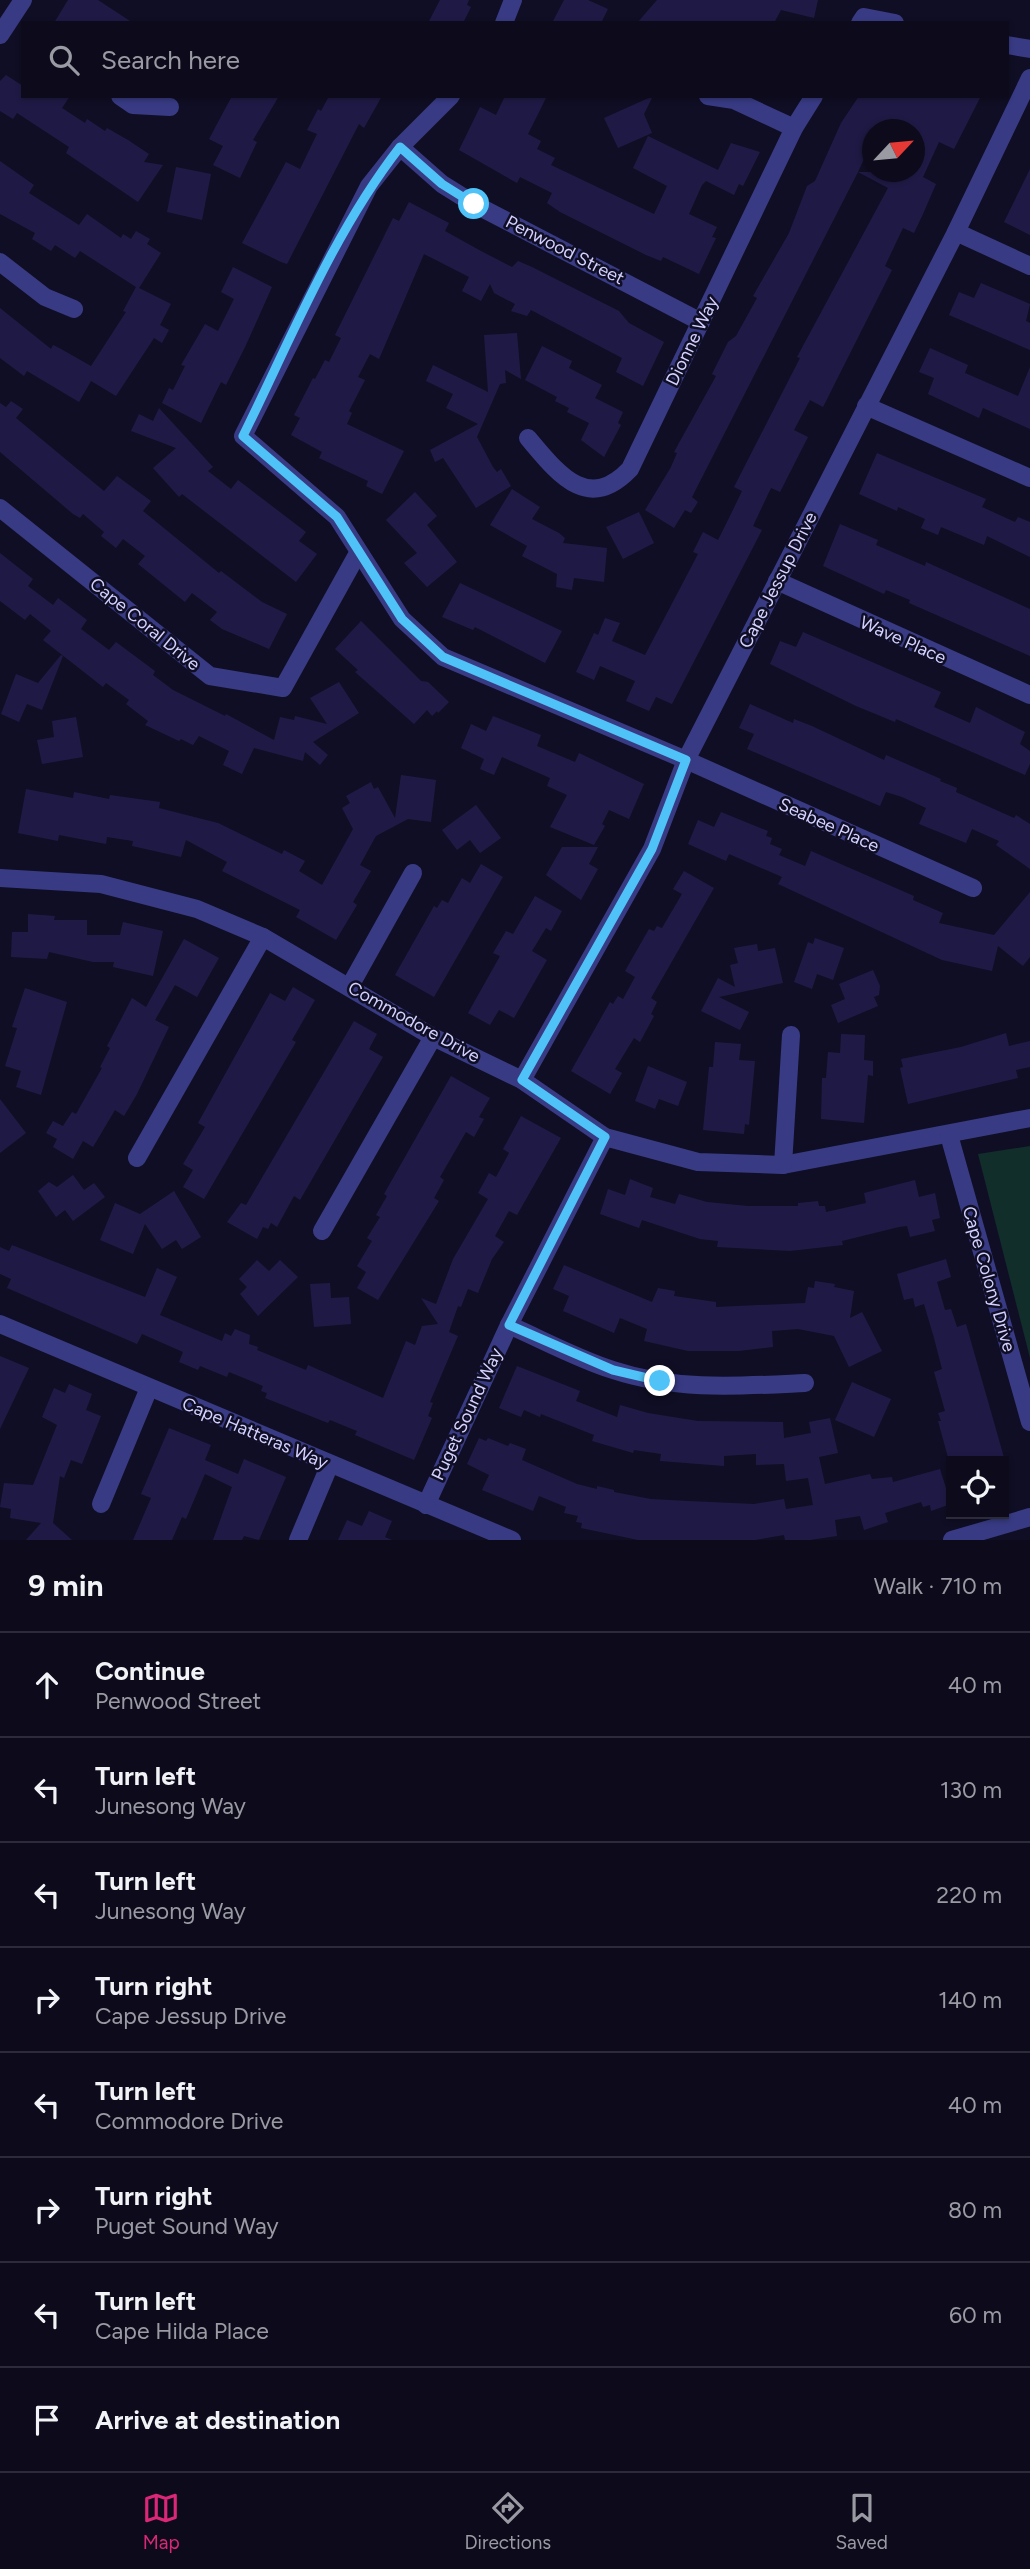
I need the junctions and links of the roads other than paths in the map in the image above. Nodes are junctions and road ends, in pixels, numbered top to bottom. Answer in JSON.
{"nodes":[{"id":1,"x":23,"y":0,"type":"edge"},
{"id":2,"x":513,"y":0,"type":"edge"},
{"id":3,"x":505,"y":21,"type":"edge"},
{"id":4,"x":11,"y":29,"type":"edge"},
{"id":5,"x":1009,"y":45,"type":"edge"},
{"id":6,"x":1030,"y":49,"type":"edge"},
{"id":7,"x":1030,"y":78,"type":"edge"},
{"id":8,"x":123,"y":98,"type":"edge"},
{"id":9,"x":449,"y":98,"type":"edge"},
{"id":10,"x":721,"y":98,"type":"edge"},
{"id":11,"x":813,"y":98,"type":"edge"},
{"id":12,"x":170,"y":107,"type":"dead end"},
{"id":13,"x":794,"y":128,"type":"junction"},
{"id":14,"x":400,"y":147,"type":"junction"},
{"id":15,"x":956,"y":232,"type":"junction"},
{"id":16,"x":0,"y":262,"type":"edge"},
{"id":17,"x":1030,"y":267,"type":"edge"},
{"id":18,"x":74,"y":309,"type":"dead end"},
{"id":19,"x":701,"y":322,"type":"junction"},
{"id":20,"x":866,"y":406,"type":"junction"},
{"id":21,"x":528,"y":438,"type":"dead end"},
{"id":22,"x":1030,"y":478,"type":"edge"},
{"id":23,"x":0,"y":508,"type":"edge"},
{"id":24,"x":358,"y":554,"type":"junction"},
{"id":25,"x":777,"y":581,"type":"junction"},
{"id":26,"x":1030,"y":695,"type":"edge"},
{"id":27,"x":686,"y":760,"type":"junction"},
{"id":28,"x":413,"y":873,"type":"dead end"},
{"id":29,"x":0,"y":878,"type":"edge"},
{"id":30,"x":973,"y":888,"type":"dead end"},
{"id":31,"x":263,"y":937,"type":"junction"},
{"id":32,"x":350,"y":986,"type":"junction"},
{"id":33,"x":791,"y":1035,"type":"dead end"},
{"id":34,"x":433,"y":1037,"type":"junction"},
{"id":35,"x":522,"y":1080,"type":"junction"},
{"id":36,"x":1030,"y":1118,"type":"edge"},
{"id":37,"x":949,"y":1135,"type":"junction"},
{"id":38,"x":605,"y":1137,"type":"junction"},
{"id":39,"x":137,"y":1157,"type":"dead end"},
{"id":40,"x":783,"y":1165,"type":"junction"},
{"id":41,"x":322,"y":1231,"type":"dead end"},
{"id":42,"x":0,"y":1324,"type":"edge"},
{"id":43,"x":509,"y":1325,"type":"junction"},
{"id":44,"x":805,"y":1383,"type":"dead end"},
{"id":45,"x":149,"y":1388,"type":"junction"},
{"id":46,"x":1030,"y":1422,"type":"edge"},
{"id":47,"x":330,"y":1464,"type":"junction"},
{"id":48,"x":101,"y":1504,"type":"dead end"},
{"id":49,"x":426,"y":1505,"type":"junction"},
{"id":50,"x":1030,"y":1517,"type":"edge"},
{"id":51,"x":298,"y":1540,"type":"edge"},
{"id":52,"x":512,"y":1540,"type":"edge"},
{"id":53,"x":952,"y":1540,"type":"edge"}],
"edges":[{"from":1,"to":4,"type":"street"},
{"from":2,"to":3,"type":"street"},
{"from":5,"to":6,"type":"street"},
{"from":7,"to":15,"type":"street","name":"Cape Jessup Drive"},
{"from":8,"to":12,"type":"street"},
{"from":9,"to":14,"type":"street"},
{"from":10,"to":13,"type":"street"},
{"from":11,"to":13,"type":"street","name":"Dionne Way"},
{"from":13,"to":19,"type":"street","name":"Dionne Way"},
{"from":14,"to":19,"type":"street","name":"Penwood Street"},
{"from":14,"to":24,"type":"street","name":"Seabee Place"},
{"from":15,"to":17,"type":"street"},
{"from":15,"to":20,"type":"street","name":"Cape Jessup Drive"},
{"from":16,"to":18,"type":"street"},
{"from":19,"to":21,"type":"street","name":"Dionne Way"},
{"from":20,"to":22,"type":"street"},
{"from":20,"to":25,"type":"street","name":"Cape Jessup Drive"},
{"from":23,"to":24,"type":"street","name":"Cape Coral Drive"},
{"from":24,"to":27,"type":"street","name":"Seabee Place"},
{"from":25,"to":26,"type":"street","name":"Wave Place"},
{"from":25,"to":27,"type":"street","name":"Cape Jessup Drive"},
{"from":27,"to":30,"type":"street","name":"Seabee Place"},
{"from":27,"to":35,"type":"street","name":"Cape Jessup Drive"},
{"from":28,"to":32,"type":"street"},
{"from":29,"to":31,"type":"street","name":"Commodore Drive"},
{"from":31,"to":32,"type":"street","name":"Commodore Drive"},
{"from":31,"to":39,"type":"street"},
{"from":32,"to":34,"type":"street","name":"Commodore Drive"},
{"from":33,"to":40,"type":"street"},
{"from":34,"to":35,"type":"street","name":"Commodore Drive"},
{"from":34,"to":41,"type":"street"},
{"from":35,"to":38,"type":"street","name":"Commodore Drive"},
{"from":36,"to":37,"type":"street","name":"Commodore Drive"},
{"from":37,"to":40,"type":"street","name":"Commodore Drive"},
{"from":37,"to":46,"type":"street","name":"Cape Colony Drive"},
{"from":38,"to":40,"type":"street","name":"Commodore Drive"},
{"from":38,"to":43,"type":"street","name":"Puget Sound Way"},
{"from":42,"to":45,"type":"street","name":"Cape Hatteras Way"},
{"from":43,"to":44,"type":"street"},
{"from":43,"to":49,"type":"street","name":"Puget Sound Way"},
{"from":45,"to":47,"type":"street","name":"Cape Hatteras Way"},
{"from":45,"to":48,"type":"street"},
{"from":47,"to":49,"type":"street","name":"Cape Hatteras Way"},
{"from":47,"to":51,"type":"street"},
{"from":49,"to":52,"type":"street","name":"Cape Hatteras Way"},
{"from":50,"to":53,"type":"street"}]}
